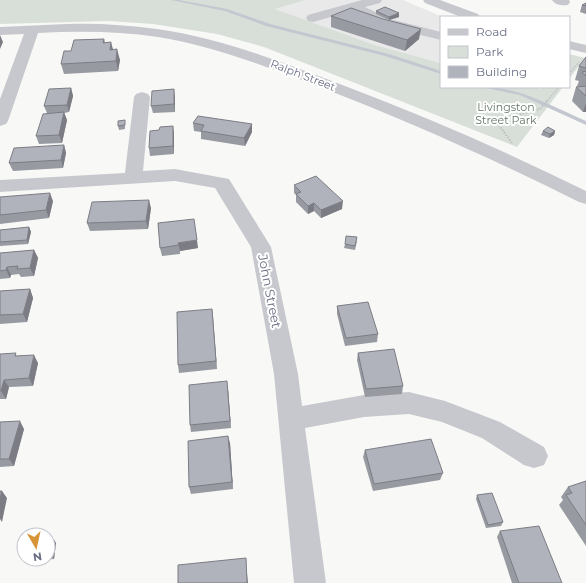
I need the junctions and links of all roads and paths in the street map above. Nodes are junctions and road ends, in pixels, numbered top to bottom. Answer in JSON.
{"nodes":[{"id":1,"x":375,"y":0,"type":"edge"},
{"id":2,"x":429,"y":0,"type":"edge"},
{"id":3,"x":353,"y":6,"type":"junction"},
{"id":4,"x":388,"y":7,"type":"edge"},
{"id":5,"x":470,"y":16,"type":"edge"},
{"id":6,"x":313,"y":18,"type":"dead end"},
{"id":7,"x":32,"y":30,"type":"junction"},
{"id":8,"x":0,"y":32,"type":"edge"},
{"id":9,"x":440,"y":36,"type":"edge"},
{"id":10,"x":570,"y":46,"type":"edge"},
{"id":11,"x":585,"y":53,"type":"edge"},
{"id":12,"x":570,"y":73,"type":"edge"},
{"id":13,"x":557,"y":88,"type":"edge"},
{"id":14,"x":142,"y":97,"type":"dead end"},
{"id":15,"x":0,"y":121,"type":"edge"},
{"id":16,"x":512,"y":145,"type":"dead end"},
{"id":17,"x":133,"y":178,"type":"junction"},
{"id":18,"x":0,"y":186,"type":"edge"},
{"id":19,"x":586,"y":198,"type":"edge"},
{"id":20,"x":291,"y":419,"type":"junction"},
{"id":21,"x":534,"y":456,"type":"dead end"},
{"id":22,"x":310,"y":583,"type":"edge"}],
"edges":[{"from":1,"to":3,"type":"street"},
{"from":1,"to":4,"type":"street"},
{"from":2,"to":5,"type":"street"},
{"from":3,"to":6,"type":"street"},
{"from":3,"to":9,"type":"street"},
{"from":7,"to":8,"type":"street","name":"Ralph Street"},
{"from":7,"to":15,"type":"street"},
{"from":7,"to":19,"type":"street","name":"Ralph Street"},
{"from":10,"to":11,"type":"street"},
{"from":11,"to":12,"type":"path"},
{"from":13,"to":16,"type":"path"},
{"from":14,"to":17,"type":"street"},
{"from":17,"to":18,"type":"street","name":"John Street"},
{"from":17,"to":20,"type":"street","name":"John Street"},
{"from":20,"to":21,"type":"street"},
{"from":20,"to":22,"type":"street","name":"John Street"}]}
